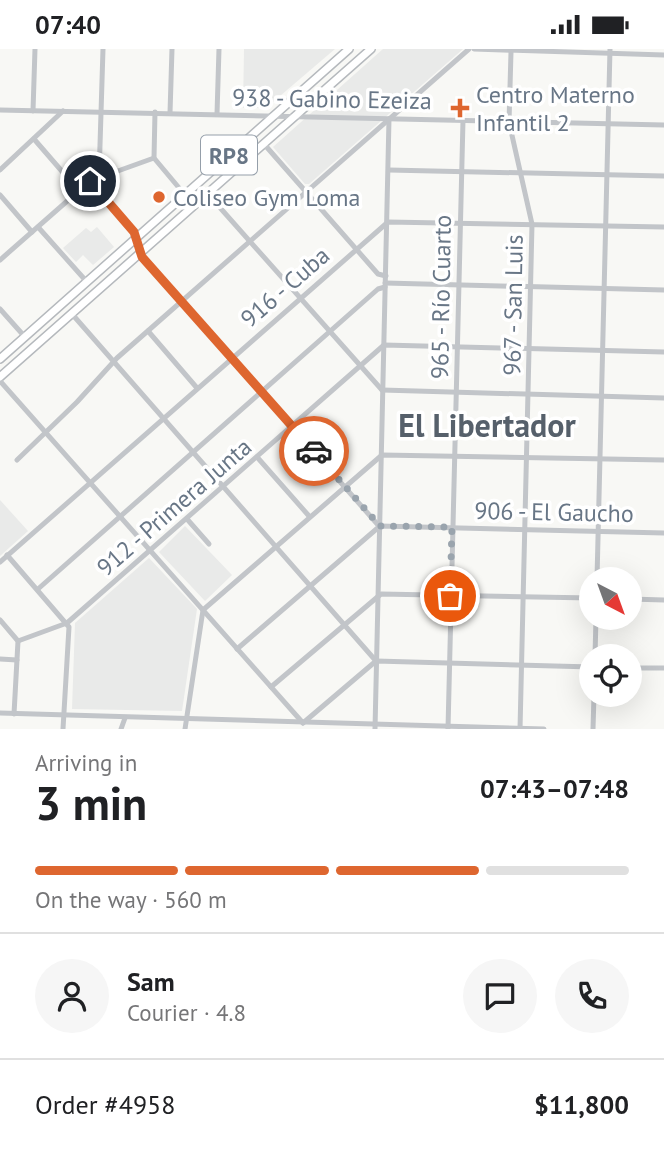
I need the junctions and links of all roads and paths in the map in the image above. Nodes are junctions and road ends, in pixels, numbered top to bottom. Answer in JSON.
{"nodes":[{"id":1,"x":35,"y":49,"type":"edge"},
{"id":2,"x":103,"y":49,"type":"edge"},
{"id":3,"x":172,"y":49,"type":"edge"},
{"id":4,"x":219,"y":49,"type":"edge"},
{"id":5,"x":349,"y":49,"type":"edge"},
{"id":6,"x":370,"y":49,"type":"edge"},
{"id":7,"x":468,"y":49,"type":"edge"},
{"id":8,"x":474,"y":49,"type":"edge"},
{"id":9,"x":511,"y":52,"type":"junction"},
{"id":10,"x":610,"y":52,"type":"edge"},
{"id":11,"x":664,"y":55,"type":"edge"},
{"id":12,"x":0,"y":110,"type":"edge"},
{"id":13,"x":33,"y":111,"type":"junction"},
{"id":14,"x":64,"y":111,"type":"junction"},
{"id":15,"x":102,"y":112,"type":"junction"},
{"id":16,"x":155,"y":113,"type":"junction"},
{"id":17,"x":170,"y":113,"type":"junction"},
{"id":18,"x":217,"y":114,"type":"junction"},
{"id":19,"x":295,"y":115,"type":"junction"},
{"id":20,"x":273,"y":116,"type":"junction"},
{"id":21,"x":389,"y":119,"type":"junction"},
{"id":22,"x":463,"y":120,"type":"junction"},
{"id":23,"x":509,"y":122,"type":"junction"},
{"id":24,"x":608,"y":124,"type":"junction"},
{"id":25,"x":664,"y":125,"type":"edge"},
{"id":26,"x":34,"y":139,"type":"junction"},
{"id":27,"x":264,"y":144,"type":"junction"},
{"id":28,"x":153,"y":158,"type":"junction"},
{"id":29,"x":0,"y":170,"type":"edge"},
{"id":30,"x":389,"y":170,"type":"junction"},
{"id":31,"x":462,"y":172,"type":"junction"},
{"id":32,"x":521,"y":174,"type":"junction"},
{"id":33,"x":607,"y":175,"type":"junction"},
{"id":34,"x":664,"y":176,"type":"edge"},
{"id":35,"x":99,"y":177,"type":"junction"},
{"id":36,"x":90,"y":181,"type":"junction"},
{"id":37,"x":79,"y":191,"type":"junction"},
{"id":38,"x":306,"y":192,"type":"junction"},
{"id":39,"x":207,"y":193,"type":"junction"},
{"id":40,"x":0,"y":195,"type":"edge"},
{"id":41,"x":185,"y":195,"type":"junction"},
{"id":42,"x":388,"y":222,"type":"junction"},
{"id":43,"x":460,"y":222,"type":"junction"},
{"id":44,"x":532,"y":224,"type":"junction"},
{"id":45,"x":606,"y":226,"type":"junction"},
{"id":46,"x":38,"y":227,"type":"junction"},
{"id":47,"x":664,"y":227,"type":"edge"},
{"id":48,"x":32,"y":232,"type":"junction"},
{"id":49,"x":137,"y":237,"type":"junction"},
{"id":50,"x":251,"y":241,"type":"junction"},
{"id":51,"x":355,"y":248,"type":"junction"},
{"id":52,"x":140,"y":252,"type":"junction"},
{"id":53,"x":0,"y":260,"type":"edge"},
{"id":54,"x":386,"y":276,"type":"junction"},
{"id":55,"x":87,"y":282,"type":"junction"},
{"id":56,"x":458,"y":284,"type":"junction"},
{"id":57,"x":385,"y":285,"type":"junction"},
{"id":58,"x":531,"y":286,"type":"junction"},
{"id":59,"x":604,"y":288,"type":"junction"},
{"id":60,"x":664,"y":290,"type":"edge"},
{"id":61,"x":300,"y":297,"type":"junction"},
{"id":62,"x":182,"y":302,"type":"junction"},
{"id":63,"x":0,"y":309,"type":"edge"},
{"id":64,"x":72,"y":314,"type":"junction"},
{"id":65,"x":148,"y":331,"type":"junction"},
{"id":66,"x":330,"y":331,"type":"junction"},
{"id":67,"x":25,"y":337,"type":"junction"},
{"id":68,"x":384,"y":345,"type":"junction"},
{"id":69,"x":457,"y":347,"type":"junction"},
{"id":70,"x":530,"y":348,"type":"junction"},
{"id":71,"x":603,"y":350,"type":"junction"},
{"id":72,"x":664,"y":352,"type":"edge"},
{"id":73,"x":231,"y":358,"type":"junction"},
{"id":74,"x":0,"y":359,"type":"edge"},
{"id":75,"x":113,"y":362,"type":"junction"},
{"id":76,"x":360,"y":366,"type":"junction"},
{"id":77,"x":0,"y":379,"type":"edge"},
{"id":78,"x":197,"y":388,"type":"junction"},
{"id":79,"x":382,"y":390,"type":"junction"},
{"id":80,"x":261,"y":392,"type":"junction"},
{"id":81,"x":456,"y":393,"type":"junction"},
{"id":82,"x":529,"y":394,"type":"junction"},
{"id":83,"x":601,"y":396,"type":"junction"},
{"id":84,"x":664,"y":398,"type":"edge"},
{"id":85,"x":162,"y":418,"type":"junction"},
{"id":86,"x":291,"y":426,"type":"junction"},
{"id":87,"x":45,"y":432,"type":"junction"},
{"id":88,"x":192,"y":452,"type":"junction"},
{"id":89,"x":382,"y":455,"type":"junction"},
{"id":90,"x":454,"y":455,"type":"junction"},
{"id":91,"x":527,"y":456,"type":"junction"},
{"id":92,"x":257,"y":457,"type":"junction"},
{"id":93,"x":599,"y":458,"type":"junction"},
{"id":94,"x":17,"y":460,"type":"dead end"},
{"id":95,"x":664,"y":460,"type":"edge"},
{"id":96,"x":90,"y":483,"type":"junction"},
{"id":97,"x":344,"y":486,"type":"junction"},
{"id":98,"x":223,"y":487,"type":"junction"},
{"id":99,"x":309,"y":516,"type":"junction"},
{"id":100,"x":120,"y":517,"type":"junction"},
{"id":101,"x":187,"y":519,"type":"junction"},
{"id":102,"x":380,"y":526,"type":"junction"},
{"id":103,"x":452,"y":527,"type":"junction"},
{"id":104,"x":526,"y":529,"type":"junction"},
{"id":105,"x":598,"y":531,"type":"junction"},
{"id":106,"x":664,"y":533,"type":"edge"},
{"id":107,"x":209,"y":544,"type":"dead end"},
{"id":108,"x":275,"y":546,"type":"junction"},
{"id":109,"x":150,"y":551,"type":"junction"},
{"id":110,"x":7,"y":555,"type":"junction"},
{"id":111,"x":0,"y":562,"type":"edge"},
{"id":112,"x":597,"y":567,"type":"edge"},
{"id":113,"x":310,"y":585,"type":"junction"},
{"id":114,"x":38,"y":589,"type":"junction"},
{"id":115,"x":378,"y":595,"type":"junction"},
{"id":116,"x":450,"y":596,"type":"junction"},
{"id":117,"x":524,"y":597,"type":"junction"},
{"id":118,"x":579,"y":598,"type":"edge"},
{"id":119,"x":642,"y":599,"type":"edge"},
{"id":120,"x":664,"y":600,"type":"edge"},
{"id":121,"x":203,"y":610,"type":"junction"},
{"id":122,"x":0,"y":620,"type":"edge"},
{"id":123,"x":344,"y":624,"type":"junction"},
{"id":124,"x":68,"y":625,"type":"junction"},
{"id":125,"x":18,"y":641,"type":"junction"},
{"id":126,"x":237,"y":649,"type":"junction"},
{"id":127,"x":0,"y":659,"type":"edge"},
{"id":128,"x":17,"y":660,"type":"junction"},
{"id":129,"x":376,"y":661,"type":"junction"},
{"id":130,"x":449,"y":662,"type":"junction"},
{"id":131,"x":522,"y":665,"type":"junction"},
{"id":132,"x":579,"y":667,"type":"edge"},
{"id":133,"x":642,"y":667,"type":"edge"},
{"id":134,"x":664,"y":668,"type":"edge"},
{"id":135,"x":271,"y":687,"type":"junction"},
{"id":136,"x":594,"y":707,"type":"edge"},
{"id":137,"x":0,"y":713,"type":"edge"},
{"id":138,"x":14,"y":714,"type":"junction"},
{"id":139,"x":64,"y":716,"type":"junction"},
{"id":140,"x":125,"y":718,"type":"junction"},
{"id":141,"x":185,"y":720,"type":"junction"},
{"id":142,"x":245,"y":722,"type":"junction"},
{"id":143,"x":303,"y":726,"type":"edge"},
{"id":144,"x":375,"y":727,"type":"edge"},
{"id":145,"x":448,"y":728,"type":"edge"},
{"id":146,"x":63,"y":729,"type":"edge"},
{"id":147,"x":121,"y":729,"type":"edge"},
{"id":148,"x":185,"y":729,"type":"edge"},
{"id":149,"x":245,"y":729,"type":"edge"},
{"id":150,"x":520,"y":729,"type":"edge"},
{"id":151,"x":544,"y":729,"type":"edge"},
{"id":152,"x":593,"y":729,"type":"edge"}],
"edges":[{"from":1,"to":13,"type":"street"},
{"from":2,"to":15,"type":"street"},
{"from":3,"to":17,"type":"street"},
{"from":4,"to":18,"type":"street"},
{"from":5,"to":20,"type":"main road","number":"RP8"},
{"from":6,"to":19,"type":"main road","number":"RP8"},
{"from":7,"to":21,"type":"street"},
{"from":8,"to":9,"type":"street"},
{"from":9,"to":10,"type":"street"},
{"from":9,"to":23,"type":"street","name":"967 - San Luis"},
{"from":10,"to":11,"type":"street"},
{"from":10,"to":24,"type":"street"},
{"from":12,"to":13,"type":"street","name":"938 - Gabino Ezeiza"},
{"from":13,"to":14,"type":"street","name":"938 - Gabino Ezeiza"},
{"from":14,"to":15,"type":"street","name":"938 - Gabino Ezeiza"},
{"from":14,"to":26,"type":"street"},
{"from":15,"to":16,"type":"street","name":"938 - Gabino Ezeiza"},
{"from":15,"to":35,"type":"street"},
{"from":16,"to":17,"type":"street","name":"938 - Gabino Ezeiza"},
{"from":16,"to":28,"type":"street"},
{"from":17,"to":18,"type":"street","name":"938 - Gabino Ezeiza"},
{"from":18,"to":20,"type":"street","name":"938 - Gabino Ezeiza"},
{"from":19,"to":20,"type":"street","name":"938 - Gabino Ezeiza"},
{"from":19,"to":21,"type":"street","name":"938 - Gabino Ezeiza"},
{"from":19,"to":27,"type":"main road","number":"RP8"},
{"from":20,"to":41,"type":"main road","number":"RP8"},
{"from":21,"to":22,"type":"street","name":"938 - Gabino Ezeiza"},
{"from":21,"to":30,"type":"street"},
{"from":21,"to":38,"type":"street"},
{"from":22,"to":23,"type":"street","name":"938 - Gabino Ezeiza"},
{"from":22,"to":31,"type":"street","name":"965 - Río Cuarto"},
{"from":23,"to":24,"type":"street","name":"938 - Gabino Ezeiza"},
{"from":23,"to":32,"type":"street","name":"967 - San Luis"},
{"from":24,"to":25,"type":"street","name":"938 - Gabino Ezeiza"},
{"from":24,"to":33,"type":"street"},
{"from":26,"to":29,"type":"street"},
{"from":26,"to":37,"type":"street"},
{"from":27,"to":38,"type":"street"},
{"from":27,"to":39,"type":"main road","number":"RP8"},
{"from":28,"to":35,"type":"street"},
{"from":28,"to":41,"type":"street"},
{"from":30,"to":31,"type":"street"},
{"from":30,"to":42,"type":"street"},
{"from":31,"to":32,"type":"street"},
{"from":31,"to":43,"type":"street","name":"965 - Río Cuarto"},
{"from":32,"to":33,"type":"street"},
{"from":32,"to":44,"type":"street","name":"967 - San Luis"},
{"from":33,"to":34,"type":"street"},
{"from":33,"to":45,"type":"street"},
{"from":35,"to":36,"type":"street"},
{"from":36,"to":37,"type":"street"},
{"from":36,"to":49,"type":"street"},
{"from":37,"to":46,"type":"street"},
{"from":38,"to":50,"type":"street"},
{"from":38,"to":51,"type":"street"},
{"from":39,"to":50,"type":"street"},
{"from":39,"to":52,"type":"main road","number":"RP8"},
{"from":40,"to":48,"type":"street"},
{"from":41,"to":49,"type":"main road","number":"RP8"},
{"from":42,"to":43,"type":"street"},
{"from":42,"to":51,"type":"street","name":"916 - Cuba"},
{"from":42,"to":54,"type":"street"},
{"from":43,"to":44,"type":"street"},
{"from":43,"to":56,"type":"street","name":"965 - Río Cuarto"},
{"from":44,"to":45,"type":"street"},
{"from":44,"to":58,"type":"street","name":"967 - San Luis"},
{"from":45,"to":47,"type":"street"},
{"from":45,"to":59,"type":"street"},
{"from":46,"to":48,"type":"street"},
{"from":46,"to":55,"type":"street"},
{"from":48,"to":53,"type":"street"},
{"from":49,"to":52,"type":"street"},
{"from":49,"to":55,"type":"main road","number":"RP8"},
{"from":50,"to":61,"type":"street"},
{"from":50,"to":62,"type":"street"},
{"from":51,"to":54,"type":"street"},
{"from":51,"to":61,"type":"street","name":"916 - Cuba"},
{"from":52,"to":62,"type":"street"},
{"from":52,"to":64,"type":"main road","number":"RP8"},
{"from":54,"to":57,"type":"street"},
{"from":55,"to":67,"type":"main road","number":"RP8"},
{"from":56,"to":57,"type":"street"},
{"from":56,"to":58,"type":"street"},
{"from":56,"to":69,"type":"street","name":"965 - Río Cuarto"},
{"from":57,"to":66,"type":"street"},
{"from":57,"to":68,"type":"street"},
{"from":58,"to":59,"type":"street"},
{"from":58,"to":70,"type":"street","name":"967 - San Luis"},
{"from":59,"to":60,"type":"street"},
{"from":59,"to":71,"type":"street"},
{"from":61,"to":66,"type":"street"},
{"from":61,"to":73,"type":"street","name":"916 - Cuba"},
{"from":62,"to":65,"type":"street"},
{"from":62,"to":73,"type":"street"},
{"from":63,"to":67,"type":"street"},
{"from":64,"to":75,"type":"street"},
{"from":64,"to":77,"type":"main road","number":"RP8"},
{"from":65,"to":75,"type":"street"},
{"from":65,"to":78,"type":"street"},
{"from":66,"to":76,"type":"street"},
{"from":66,"to":80,"type":"street"},
{"from":67,"to":74,"type":"main road","number":"RP8"},
{"from":68,"to":69,"type":"street"},
{"from":68,"to":76,"type":"street","name":"912 - Primera Junta"},
{"from":68,"to":79,"type":"street"},
{"from":69,"to":70,"type":"street"},
{"from":69,"to":81,"type":"street","name":"965 - Río Cuarto"},
{"from":70,"to":71,"type":"street"},
{"from":70,"to":82,"type":"street","name":"967 - San Luis"},
{"from":71,"to":72,"type":"street"},
{"from":71,"to":83,"type":"street"},
{"from":73,"to":78,"type":"street","name":"916 - Cuba"},
{"from":73,"to":80,"type":"street"},
{"from":75,"to":85,"type":"street"},
{"from":75,"to":87,"type":"street"},
{"from":76,"to":79,"type":"street"},
{"from":76,"to":86,"type":"street","name":"912 - Primera Junta"},
{"from":77,"to":87,"type":"street"},
{"from":78,"to":85,"type":"street","name":"916 - Cuba"},
{"from":79,"to":81,"type":"street"},
{"from":79,"to":89,"type":"street"},
{"from":80,"to":86,"type":"street"},
{"from":80,"to":88,"type":"street"},
{"from":81,"to":82,"type":"street"},
{"from":81,"to":90,"type":"street","name":"965 - Río Cuarto"},
{"from":82,"to":83,"type":"street"},
{"from":82,"to":91,"type":"street","name":"967 - San Luis"},
{"from":83,"to":84,"type":"street"},
{"from":83,"to":93,"type":"street"},
{"from":85,"to":88,"type":"street"},
{"from":85,"to":96,"type":"street","name":"916 - Cuba"},
{"from":86,"to":92,"type":"street","name":"912 - Primera Junta"},
{"from":86,"to":97,"type":"street"},
{"from":87,"to":94,"type":"street"},
{"from":87,"to":96,"type":"street"},
{"from":88,"to":98,"type":"street"},
{"from":88,"to":100,"type":"street"},
{"from":89,"to":90,"type":"street"},
{"from":89,"to":97,"type":"street"},
{"from":89,"to":102,"type":"street"},
{"from":90,"to":91,"type":"street"},
{"from":90,"to":103,"type":"street","name":"965 - Río Cuarto"},
{"from":91,"to":93,"type":"street"},
{"from":91,"to":104,"type":"street","name":"967 - San Luis"},
{"from":92,"to":98,"type":"street","name":"912 - Primera Junta"},
{"from":92,"to":99,"type":"street"},
{"from":93,"to":95,"type":"street"},
{"from":93,"to":105,"type":"street"},
{"from":96,"to":100,"type":"street"},
{"from":96,"to":110,"type":"street","name":"916 - Cuba"},
{"from":97,"to":99,"type":"street"},
{"from":97,"to":102,"type":"street"},
{"from":98,"to":101,"type":"street","name":"912 - Primera Junta"},
{"from":98,"to":108,"type":"street"},
{"from":99,"to":108,"type":"street"},
{"from":100,"to":109,"type":"street"},
{"from":100,"to":114,"type":"street"},
{"from":101,"to":107,"type":"street"},
{"from":101,"to":109,"type":"street","name":"912 - Primera Junta"},
{"from":102,"to":103,"type":"street","name":"906 - El Gaucho"},
{"from":102,"to":113,"type":"street"},
{"from":102,"to":115,"type":"street"},
{"from":103,"to":104,"type":"street","name":"906 - El Gaucho"},
{"from":103,"to":116,"type":"street","name":"965 - Río Cuarto"},
{"from":104,"to":105,"type":"street","name":"906 - El Gaucho"},
{"from":104,"to":117,"type":"street","name":"967 - San Luis"},
{"from":105,"to":106,"type":"street","name":"906 - El Gaucho"},
{"from":105,"to":112,"type":"street"},
{"from":108,"to":113,"type":"street"},
{"from":108,"to":121,"type":"street"},
{"from":109,"to":121,"type":"street"},
{"from":109,"to":124,"type":"street","name":"912 - Primera Junta"},
{"from":110,"to":111,"type":"street","name":"916 - Cuba"},
{"from":110,"to":114,"type":"street"},
{"from":113,"to":123,"type":"street"},
{"from":113,"to":126,"type":"street"},
{"from":114,"to":124,"type":"street"},
{"from":115,"to":116,"type":"street"},
{"from":115,"to":123,"type":"street"},
{"from":115,"to":129,"type":"street"},
{"from":116,"to":117,"type":"street"},
{"from":116,"to":130,"type":"street","name":"965 - Río Cuarto"},
{"from":117,"to":118,"type":"street"},
{"from":117,"to":131,"type":"street","name":"967 - San Luis"},
{"from":119,"to":120,"type":"street"},
{"from":121,"to":126,"type":"street"},
{"from":121,"to":141,"type":"street"},
{"from":122,"to":125,"type":"street"},
{"from":123,"to":129,"type":"street"},
{"from":123,"to":135,"type":"street"},
{"from":124,"to":125,"type":"street","name":"912 - Primera Junta"},
{"from":124,"to":139,"type":"street"},
{"from":125,"to":128,"type":"street"},
{"from":126,"to":135,"type":"street"},
{"from":127,"to":128,"type":"street"},
{"from":128,"to":138,"type":"street"},
{"from":129,"to":130,"type":"street"},
{"from":129,"to":143,"type":"street"},
{"from":129,"to":144,"type":"street"},
{"from":130,"to":131,"type":"street"},
{"from":130,"to":145,"type":"street","name":"965 - Río Cuarto"},
{"from":131,"to":132,"type":"street"},
{"from":131,"to":150,"type":"street","name":"967 - San Luis"},
{"from":133,"to":134,"type":"street"},
{"from":135,"to":143,"type":"street"},
{"from":136,"to":152,"type":"street"},
{"from":137,"to":138,"type":"street"},
{"from":138,"to":139,"type":"street"},
{"from":139,"to":140,"type":"street"},
{"from":139,"to":146,"type":"street"},
{"from":140,"to":141,"type":"street"},
{"from":140,"to":147,"type":"street"},
{"from":141,"to":142,"type":"street"},
{"from":141,"to":148,"type":"street"},
{"from":142,"to":143,"type":"street"},
{"from":142,"to":149,"type":"street"},
{"from":143,"to":144,"type":"street"},
{"from":144,"to":145,"type":"street"},
{"from":145,"to":150,"type":"street"},
{"from":150,"to":151,"type":"street"}]}
